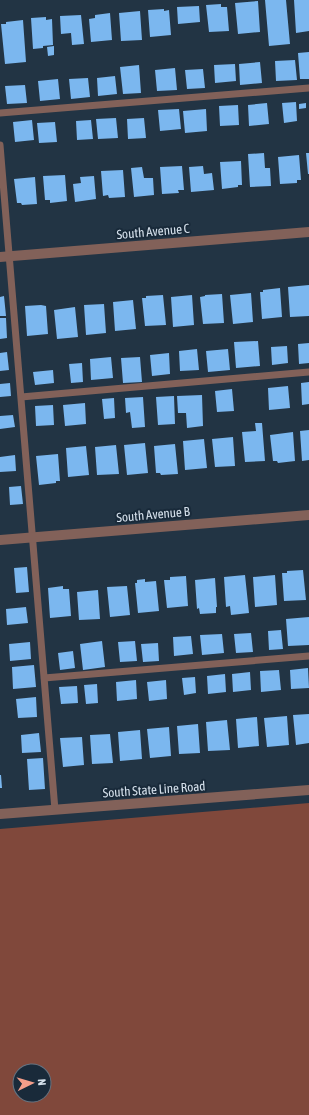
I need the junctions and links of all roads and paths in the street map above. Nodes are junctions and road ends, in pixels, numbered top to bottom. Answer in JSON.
{"nodes":[{"id":1,"x":309,"y":88,"type":"edge"},
{"id":2,"x":0,"y":113,"type":"edge"},
{"id":3,"x":0,"y":145,"type":"edge"},
{"id":4,"x":309,"y":232,"type":"edge"},
{"id":5,"x":5,"y":257,"type":"edge"},
{"id":6,"x":309,"y":372,"type":"edge"},
{"id":7,"x":21,"y":397,"type":"junction"},
{"id":8,"x":309,"y":515,"type":"edge"},
{"id":9,"x":33,"y":537,"type":"junction"},
{"id":10,"x":0,"y":540,"type":"edge"},
{"id":11,"x":309,"y":656,"type":"edge"},
{"id":12,"x":44,"y":678,"type":"junction"},
{"id":13,"x":309,"y":790,"type":"edge"},
{"id":14,"x":55,"y":810,"type":"junction"},
{"id":15,"x":0,"y":814,"type":"edge"}],
"edges":[{"from":1,"to":2,"type":"lane"},
{"from":3,"to":5,"type":"lane"},
{"from":4,"to":5,"type":"street","name":"South Avenue C"},
{"from":5,"to":7,"type":"lane"},
{"from":6,"to":7,"type":"lane"},
{"from":7,"to":9,"type":"lane"},
{"from":8,"to":9,"type":"street","name":"South Avenue B"},
{"from":9,"to":10,"type":"street","name":"South Avenue B"},
{"from":9,"to":12,"type":"lane"},
{"from":11,"to":12,"type":"lane"},
{"from":12,"to":14,"type":"lane"},
{"from":13,"to":14,"type":"street","name":"South State Line Road"},
{"from":14,"to":15,"type":"street","name":"South State Line Road"}]}
